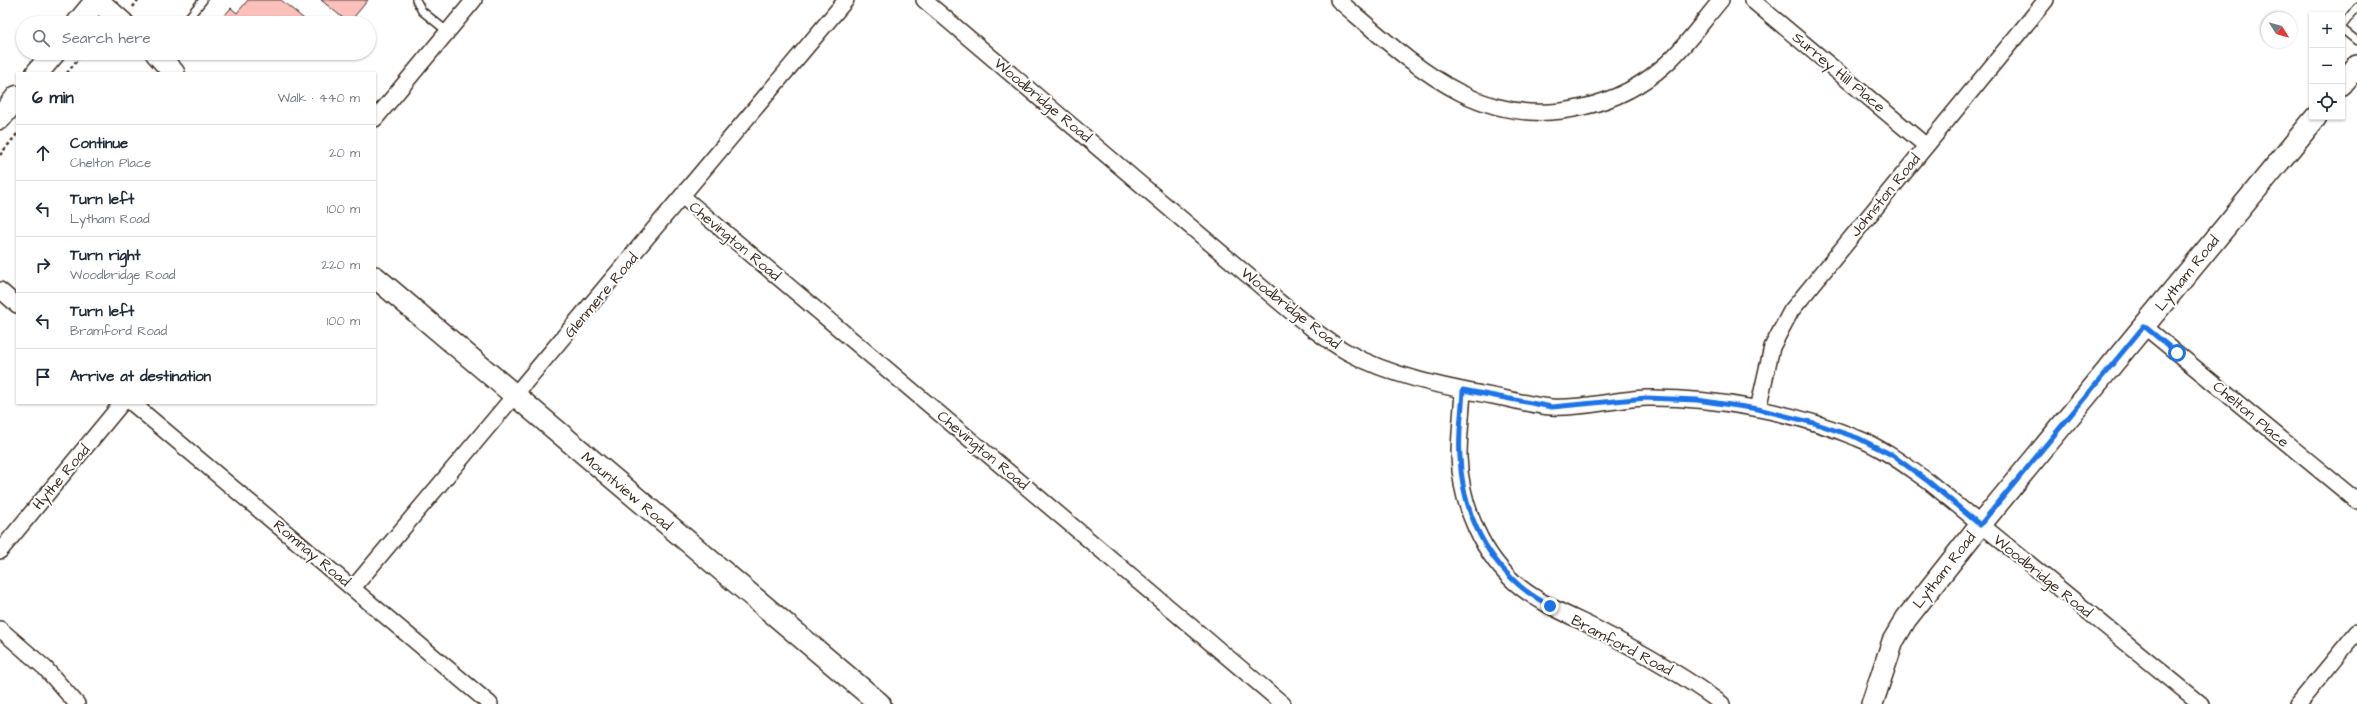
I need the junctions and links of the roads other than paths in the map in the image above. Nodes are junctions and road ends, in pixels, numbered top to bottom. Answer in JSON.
{"nodes":[{"id":1,"x":97,"y":0,"type":"edge"},
{"id":2,"x":204,"y":0,"type":"edge"},
{"id":3,"x":416,"y":0,"type":"edge"},
{"id":4,"x":474,"y":0,"type":"edge"},
{"id":5,"x":846,"y":0,"type":"edge"},
{"id":6,"x":924,"y":0,"type":"edge"},
{"id":7,"x":1338,"y":0,"type":"edge"},
{"id":8,"x":1721,"y":0,"type":"edge"},
{"id":9,"x":1752,"y":0,"type":"edge"},
{"id":10,"x":2046,"y":0,"type":"edge"},
{"id":11,"x":2357,"y":7,"type":"edge"},
{"id":12,"x":84,"y":16,"type":"edge"},
{"id":13,"x":115,"y":16,"type":"edge"},
{"id":14,"x":190,"y":16,"type":"edge"},
{"id":15,"x":2345,"y":23,"type":"edge"},
{"id":16,"x":2345,"y":30,"type":"edge"},
{"id":17,"x":448,"y":32,"type":"junction"},
{"id":18,"x":2357,"y":41,"type":"edge"},
{"id":19,"x":48,"y":60,"type":"edge"},
{"id":20,"x":163,"y":60,"type":"edge"},
{"id":21,"x":2357,"y":66,"type":"edge"},
{"id":22,"x":38,"y":72,"type":"edge"},
{"id":23,"x":173,"y":72,"type":"edge"},
{"id":24,"x":2345,"y":80,"type":"edge"},
{"id":25,"x":16,"y":98,"type":"edge"},
{"id":26,"x":0,"y":118,"type":"edge"},
{"id":27,"x":376,"y":118,"type":"edge"},
{"id":28,"x":2314,"y":120,"type":"edge"},
{"id":29,"x":1926,"y":145,"type":"junction"},
{"id":30,"x":682,"y":196,"type":"junction"},
{"id":31,"x":376,"y":279,"type":"edge"},
{"id":32,"x":0,"y":290,"type":"edge"},
{"id":33,"x":16,"y":304,"type":"edge"},
{"id":34,"x":2144,"y":326,"type":"junction"},
{"id":35,"x":1463,"y":390,"type":"junction"},
{"id":36,"x":516,"y":396,"type":"junction"},
{"id":37,"x":121,"y":404,"type":"edge"},
{"id":38,"x":133,"y":404,"type":"edge"},
{"id":39,"x":1758,"y":409,"type":"junction"},
{"id":40,"x":2357,"y":501,"type":"edge"},
{"id":41,"x":1980,"y":525,"type":"junction"},
{"id":42,"x":0,"y":551,"type":"edge"},
{"id":43,"x":353,"y":588,"type":"junction"},
{"id":44,"x":0,"y":629,"type":"edge"},
{"id":45,"x":2357,"y":632,"type":"edge"},
{"id":46,"x":77,"y":704,"type":"edge"},
{"id":47,"x":490,"y":704,"type":"edge"},
{"id":48,"x":880,"y":704,"type":"edge"},
{"id":49,"x":1283,"y":704,"type":"edge"},
{"id":50,"x":1722,"y":704,"type":"edge"},
{"id":51,"x":1872,"y":704,"type":"edge"},
{"id":52,"x":2201,"y":704,"type":"edge"},
{"id":53,"x":2298,"y":704,"type":"edge"}],
"edges":[{"from":1,"to":12,"type":"main road"},
{"from":1,"to":13,"type":"street"},
{"from":2,"to":14,"type":"lane"},
{"from":3,"to":17,"type":"lane"},
{"from":4,"to":17,"type":"street"},
{"from":5,"to":30,"type":"street","name":"Glenmere Road"},
{"from":6,"to":35,"type":"street","name":"Woodbridge Road"},
{"from":7,"to":8,"type":"street"},
{"from":9,"to":29,"type":"street","name":"Surrey Hill Place"},
{"from":10,"to":29,"type":"street","name":"Johnston Road"},
{"from":11,"to":15,"type":"lane"},
{"from":16,"to":18,"type":"lane"},
{"from":17,"to":27,"type":"street"},
{"from":19,"to":22,"type":"main road"},
{"from":20,"to":23,"type":"street"},
{"from":21,"to":24,"type":"street"},
{"from":25,"to":26,"type":"main road"},
{"from":28,"to":34,"type":"street","name":"Lytham Road"},
{"from":29,"to":39,"type":"street","name":"Johnston Road"},
{"from":30,"to":36,"type":"street","name":"Glenmere Road"},
{"from":30,"to":49,"type":"street","name":"Chevington Road"},
{"from":31,"to":36,"type":"street","name":"Mountview Road"},
{"from":32,"to":33,"type":"street"},
{"from":34,"to":40,"type":"street","name":"Chelton Place"},
{"from":34,"to":41,"type":"street","name":"Lytham Road"},
{"from":35,"to":39,"type":"street","name":"Woodbridge Road"},
{"from":35,"to":50,"type":"street","name":"Bramford Road"},
{"from":36,"to":43,"type":"street","name":"Glenmere Road"},
{"from":36,"to":48,"type":"street","name":"Mountview Road"},
{"from":37,"to":42,"type":"street","name":"Hythe Road"},
{"from":38,"to":43,"type":"street","name":"Romnay Road"},
{"from":39,"to":41,"type":"street","name":"Woodbridge Road"},
{"from":41,"to":51,"type":"street","name":"Lytham Road"},
{"from":41,"to":52,"type":"street","name":"Woodbridge Road"},
{"from":43,"to":47,"type":"street","name":"Romnay Road"},
{"from":44,"to":46,"type":"street"},
{"from":45,"to":53,"type":"street"}]}
